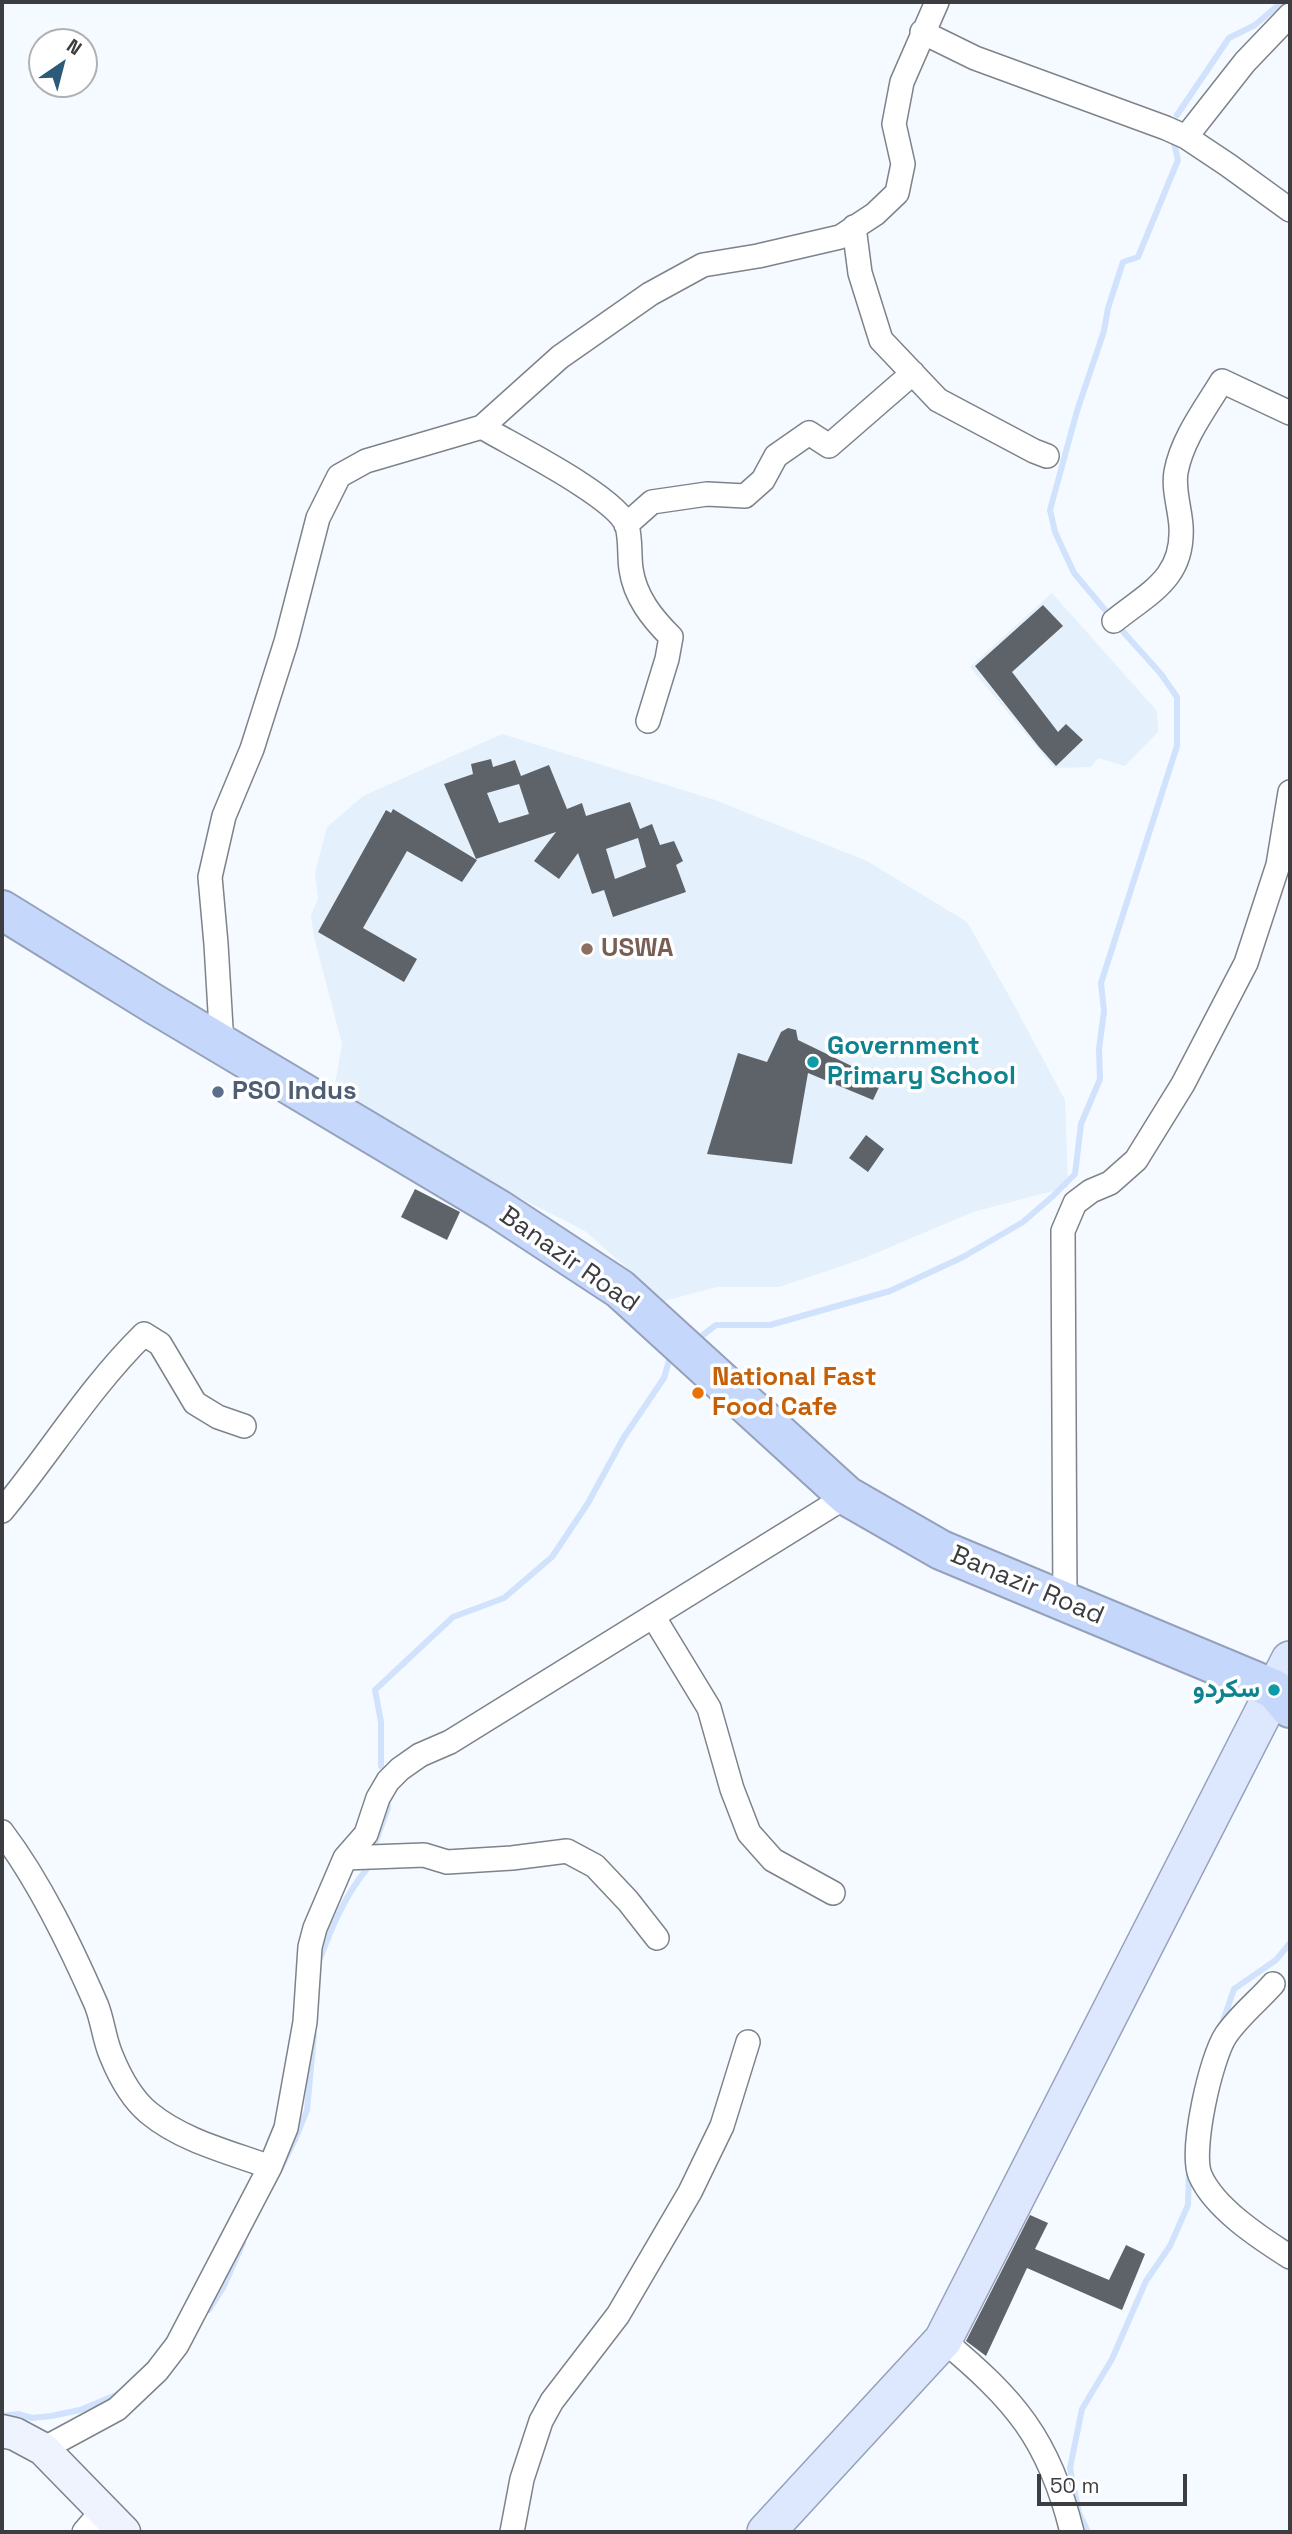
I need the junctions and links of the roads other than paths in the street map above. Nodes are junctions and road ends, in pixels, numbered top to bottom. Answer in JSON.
{"nodes":[{"id":1,"x":937,"y":2,"type":"edge"},
{"id":2,"x":1290,"y":15,"type":"edge"},
{"id":3,"x":922,"y":32,"type":"junction"},
{"id":4,"x":1186,"y":137,"type":"junction"},
{"id":5,"x":1290,"y":210,"type":"edge"},
{"id":6,"x":854,"y":227,"type":"junction"},
{"id":7,"x":913,"y":373,"type":"junction"},
{"id":8,"x":1290,"y":413,"type":"edge"},
{"id":9,"x":482,"y":427,"type":"junction"},
{"id":10,"x":1047,"y":456,"type":"dead end"},
{"id":11,"x":626,"y":525,"type":"junction"},
{"id":12,"x":1114,"y":621,"type":"dead end"},
{"id":13,"x":648,"y":721,"type":"dead end"},
{"id":14,"x":1290,"y":792,"type":"edge"},
{"id":15,"x":2,"y":912,"type":"edge"},
{"id":16,"x":222,"y":1045,"type":"junction"},
{"id":17,"x":244,"y":1426,"type":"dead end"},
{"id":18,"x":847,"y":1496,"type":"junction"},
{"id":19,"x":2,"y":1511,"type":"edge"},
{"id":20,"x":1065,"y":1602,"type":"junction"},
{"id":21,"x":653,"y":1616,"type":"junction"},
{"id":22,"x":1286,"y":1685,"type":"edge"},
{"id":23,"x":2,"y":1832,"type":"edge"},
{"id":24,"x":345,"y":1858,"type":"junction"},
{"id":25,"x":832,"y":1893,"type":"dead end"},
{"id":26,"x":657,"y":1938,"type":"dead end"},
{"id":27,"x":1273,"y":1984,"type":"dead end"},
{"id":28,"x":748,"y":2042,"type":"dead end"},
{"id":29,"x":270,"y":2167,"type":"junction"},
{"id":30,"x":1290,"y":2257,"type":"edge"},
{"id":31,"x":943,"y":2340,"type":"junction"},
{"id":32,"x":2,"y":2431,"type":"edge"},
{"id":33,"x":43,"y":2449,"type":"junction"},
{"id":34,"x":93,"y":2522,"type":"edge"},
{"id":35,"x":124,"y":2532,"type":"edge"},
{"id":36,"x":512,"y":2532,"type":"edge"},
{"id":37,"x":765,"y":2532,"type":"edge"},
{"id":38,"x":1072,"y":2532,"type":"edge"}],
"edges":[{"from":1,"to":3,"type":"street"},
{"from":2,"to":4,"type":"street"},
{"from":3,"to":4,"type":"street"},
{"from":3,"to":6,"type":"street"},
{"from":4,"to":5,"type":"street"},
{"from":6,"to":7,"type":"street"},
{"from":6,"to":9,"type":"street"},
{"from":7,"to":10,"type":"street"},
{"from":7,"to":11,"type":"street"},
{"from":8,"to":12,"type":"street"},
{"from":9,"to":11,"type":"street"},
{"from":9,"to":16,"type":"street"},
{"from":11,"to":13,"type":"street"},
{"from":14,"to":20,"type":"street"},
{"from":15,"to":16,"type":"highway","name":"Banazir Road"},
{"from":16,"to":18,"type":"highway","name":"Banazir Road"},
{"from":17,"to":19,"type":"street"},
{"from":18,"to":20,"type":"highway","name":"Banazir Road"},
{"from":18,"to":21,"type":"street"},
{"from":20,"to":22,"type":"highway","name":"Banazir Road"},
{"from":21,"to":24,"type":"street"},
{"from":21,"to":25,"type":"street"},
{"from":22,"to":31,"type":"main road"},
{"from":23,"to":29,"type":"street"},
{"from":24,"to":26,"type":"street"},
{"from":24,"to":29,"type":"street"},
{"from":27,"to":30,"type":"street"},
{"from":28,"to":36,"type":"street"},
{"from":29,"to":33,"type":"street"},
{"from":31,"to":37,"type":"main road"},
{"from":31,"to":38,"type":"street"},
{"from":32,"to":33,"type":"street"},
{"from":33,"to":34,"type":"street"},
{"from":34,"to":35,"type":"street"}]}
